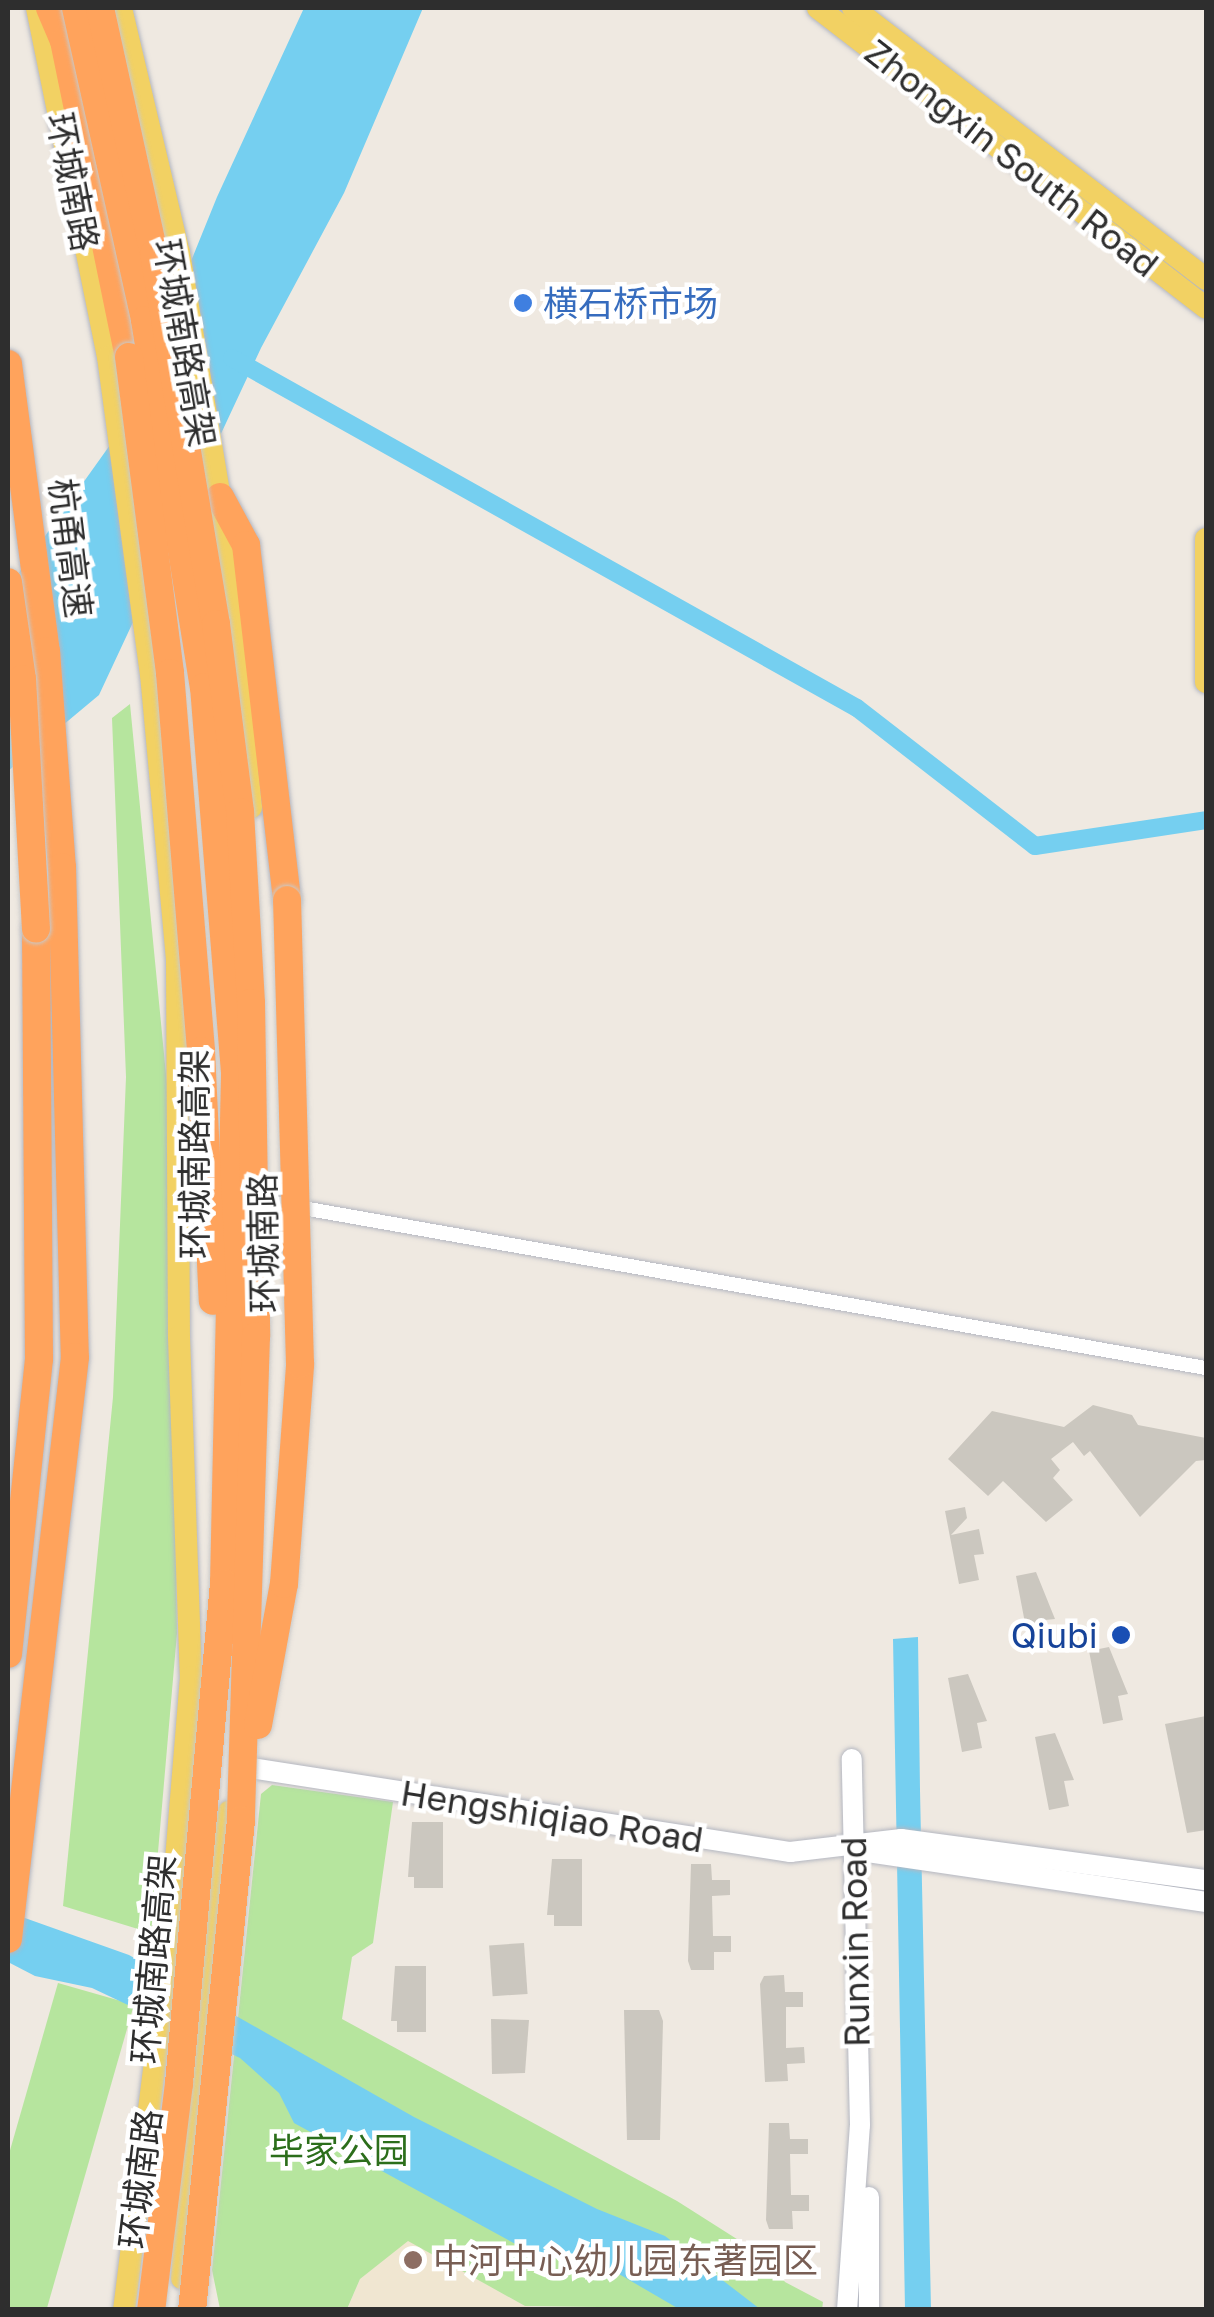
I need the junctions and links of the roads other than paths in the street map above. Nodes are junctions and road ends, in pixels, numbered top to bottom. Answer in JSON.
{"nodes":[{"id":1,"x":38,"y":8,"type":"edge"},
{"id":2,"x":50,"y":8,"type":"edge"},
{"id":3,"x":76,"y":8,"type":"edge"},
{"id":4,"x":100,"y":8,"type":"edge"},
{"id":5,"x":121,"y":8,"type":"edge"},
{"id":6,"x":818,"y":8,"type":"edge"},
{"id":7,"x":853,"y":8,"type":"edge"},
{"id":8,"x":1206,"y":280,"type":"edge"},
{"id":9,"x":1206,"y":308,"type":"edge"},
{"id":10,"x":119,"y":357,"type":"junction"},
{"id":11,"x":8,"y":364,"type":"edge"},
{"id":12,"x":220,"y":497,"type":"junction"},
{"id":13,"x":1206,"y":539,"type":"edge"},
{"id":14,"x":8,"y":582,"type":"edge"},
{"id":15,"x":1206,"y":682,"type":"edge"},
{"id":16,"x":178,"y":1186,"type":"junction"},
{"id":17,"x":263,"y":1202,"type":"junction"},
{"id":18,"x":1206,"y":1368,"type":"edge"},
{"id":19,"x":224,"y":1583,"type":"junction"},
{"id":20,"x":8,"y":1654,"type":"edge"},
{"id":21,"x":852,"y":1759,"type":"dead end"},
{"id":22,"x":250,"y":1768,"type":"junction"},
{"id":23,"x":241,"y":1820,"type":"junction"},
{"id":24,"x":854,"y":1849,"type":"junction"},
{"id":25,"x":1206,"y":1880,"type":"edge"},
{"id":26,"x":1206,"y":1902,"type":"edge"},
{"id":27,"x":8,"y":1938,"type":"edge"},
{"id":28,"x":860,"y":2125,"type":"junction"},
{"id":29,"x":124,"y":2310,"type":"edge"},
{"id":30,"x":151,"y":2310,"type":"edge"},
{"id":31,"x":180,"y":2310,"type":"edge"},
{"id":32,"x":192,"y":2310,"type":"edge"},
{"id":33,"x":847,"y":2310,"type":"edge"},
{"id":34,"x":869,"y":2310,"type":"edge"}],
"edges":[{"from":1,"to":10,"type":"main road","name":"环城南路"},
{"from":2,"to":10,"type":"highway"},
{"from":3,"to":19,"type":"highway","name":"环城南路高架","bridge":true},
{"from":4,"to":23,"type":"highway","name":"环城南路高架","bridge":true},
{"from":5,"to":12,"type":"main road","name":"环城南路"},
{"from":6,"to":9,"type":"main road","name":"Zhongxin South Road"},
{"from":7,"to":8,"type":"main road","name":"Zhongxin South Road"},
{"from":10,"to":16,"type":"main road","name":"环城南路"},
{"from":10,"to":19,"type":"highway","bridge":true},
{"from":11,"to":27,"type":"highway","name":"杭甬高速"},
{"from":12,"to":17,"type":"main road","name":"环城南路"},
{"from":12,"to":22,"type":"highway","bridge":true},
{"from":13,"to":15,"type":"main road"},
{"from":14,"to":20,"type":"highway","name":"杭甬高速","bridge":true},
{"from":16,"to":17,"type":"street"},
{"from":16,"to":29,"type":"main road","name":"环城南路"},
{"from":17,"to":18,"type":"street"},
{"from":17,"to":31,"type":"main road","name":"环城南路"},
{"from":19,"to":30,"type":"highway","name":"环城南路高架","bridge":true},
{"from":21,"to":24,"type":"main road","name":"Runxin Road"},
{"from":22,"to":23,"type":"highway","bridge":true},
{"from":22,"to":24,"type":"main road","name":"Hengshiqiao Road"},
{"from":23,"to":32,"type":"highway","name":"环城南路高架","bridge":true},
{"from":24,"to":25,"type":"main road","name":"Hengshiqiao Road"},
{"from":24,"to":26,"type":"main road","name":"Hengshiqiao Road"},
{"from":24,"to":28,"type":"main road","name":"Runxin Road"},
{"from":28,"to":33,"type":"main road","name":"Runxin Road"},
{"from":28,"to":34,"type":"main road","name":"Runxin Road"}]}
